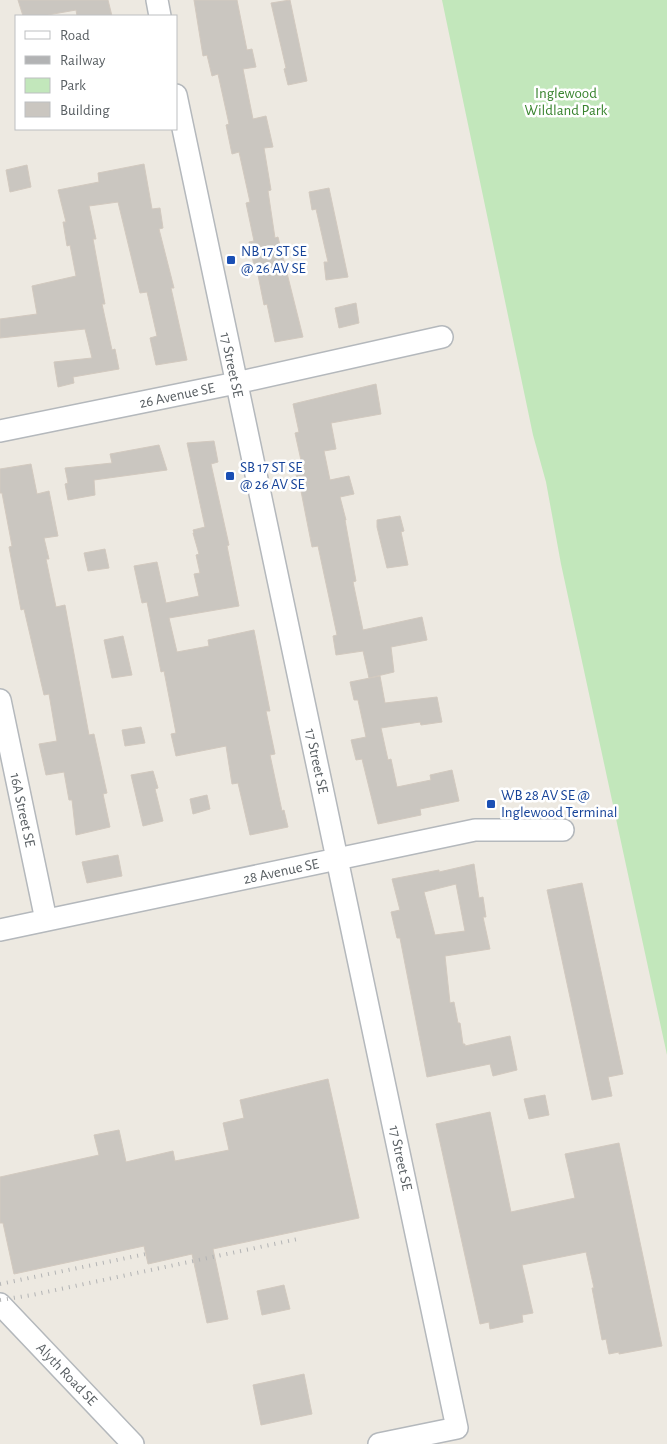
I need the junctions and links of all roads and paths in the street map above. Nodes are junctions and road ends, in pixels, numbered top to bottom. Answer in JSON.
{"nodes":[{"id":1,"x":157,"y":0,"type":"edge"},
{"id":2,"x":160,"y":15,"type":"edge"},
{"id":3,"x":178,"y":105,"type":"edge"},
{"id":4,"x":442,"y":337,"type":"dead end"},
{"id":5,"x":236,"y":383,"type":"junction"},
{"id":6,"x":0,"y":431,"type":"edge"},
{"id":7,"x":0,"y":700,"type":"edge"},
{"id":8,"x":564,"y":830,"type":"dead end"},
{"id":9,"x":338,"y":859,"type":"junction"},
{"id":10,"x":46,"y":920,"type":"junction"},
{"id":11,"x":0,"y":930,"type":"edge"},
{"id":12,"x":0,"y":1304,"type":"edge"},
{"id":13,"x":133,"y":1444,"type":"edge"},
{"id":14,"x":379,"y":1444,"type":"edge"}],
"edges":[{"from":1,"to":2,"type":"street"},
{"from":3,"to":5,"type":"street","name":"17 Street SE"},
{"from":4,"to":5,"type":"street","name":"26 Avenue SE"},
{"from":5,"to":6,"type":"street","name":"26 Avenue SE"},
{"from":5,"to":9,"type":"street","name":"17 Street SE"},
{"from":7,"to":10,"type":"street","name":"16A Street SE"},
{"from":8,"to":9,"type":"street","name":"28 Avenue SE"},
{"from":9,"to":10,"type":"street","name":"28 Avenue SE"},
{"from":9,"to":14,"type":"street","name":"17 Street SE"},
{"from":10,"to":11,"type":"street","name":"28 Avenue SE"},
{"from":12,"to":13,"type":"street","name":"Alyth Road SE"}]}
